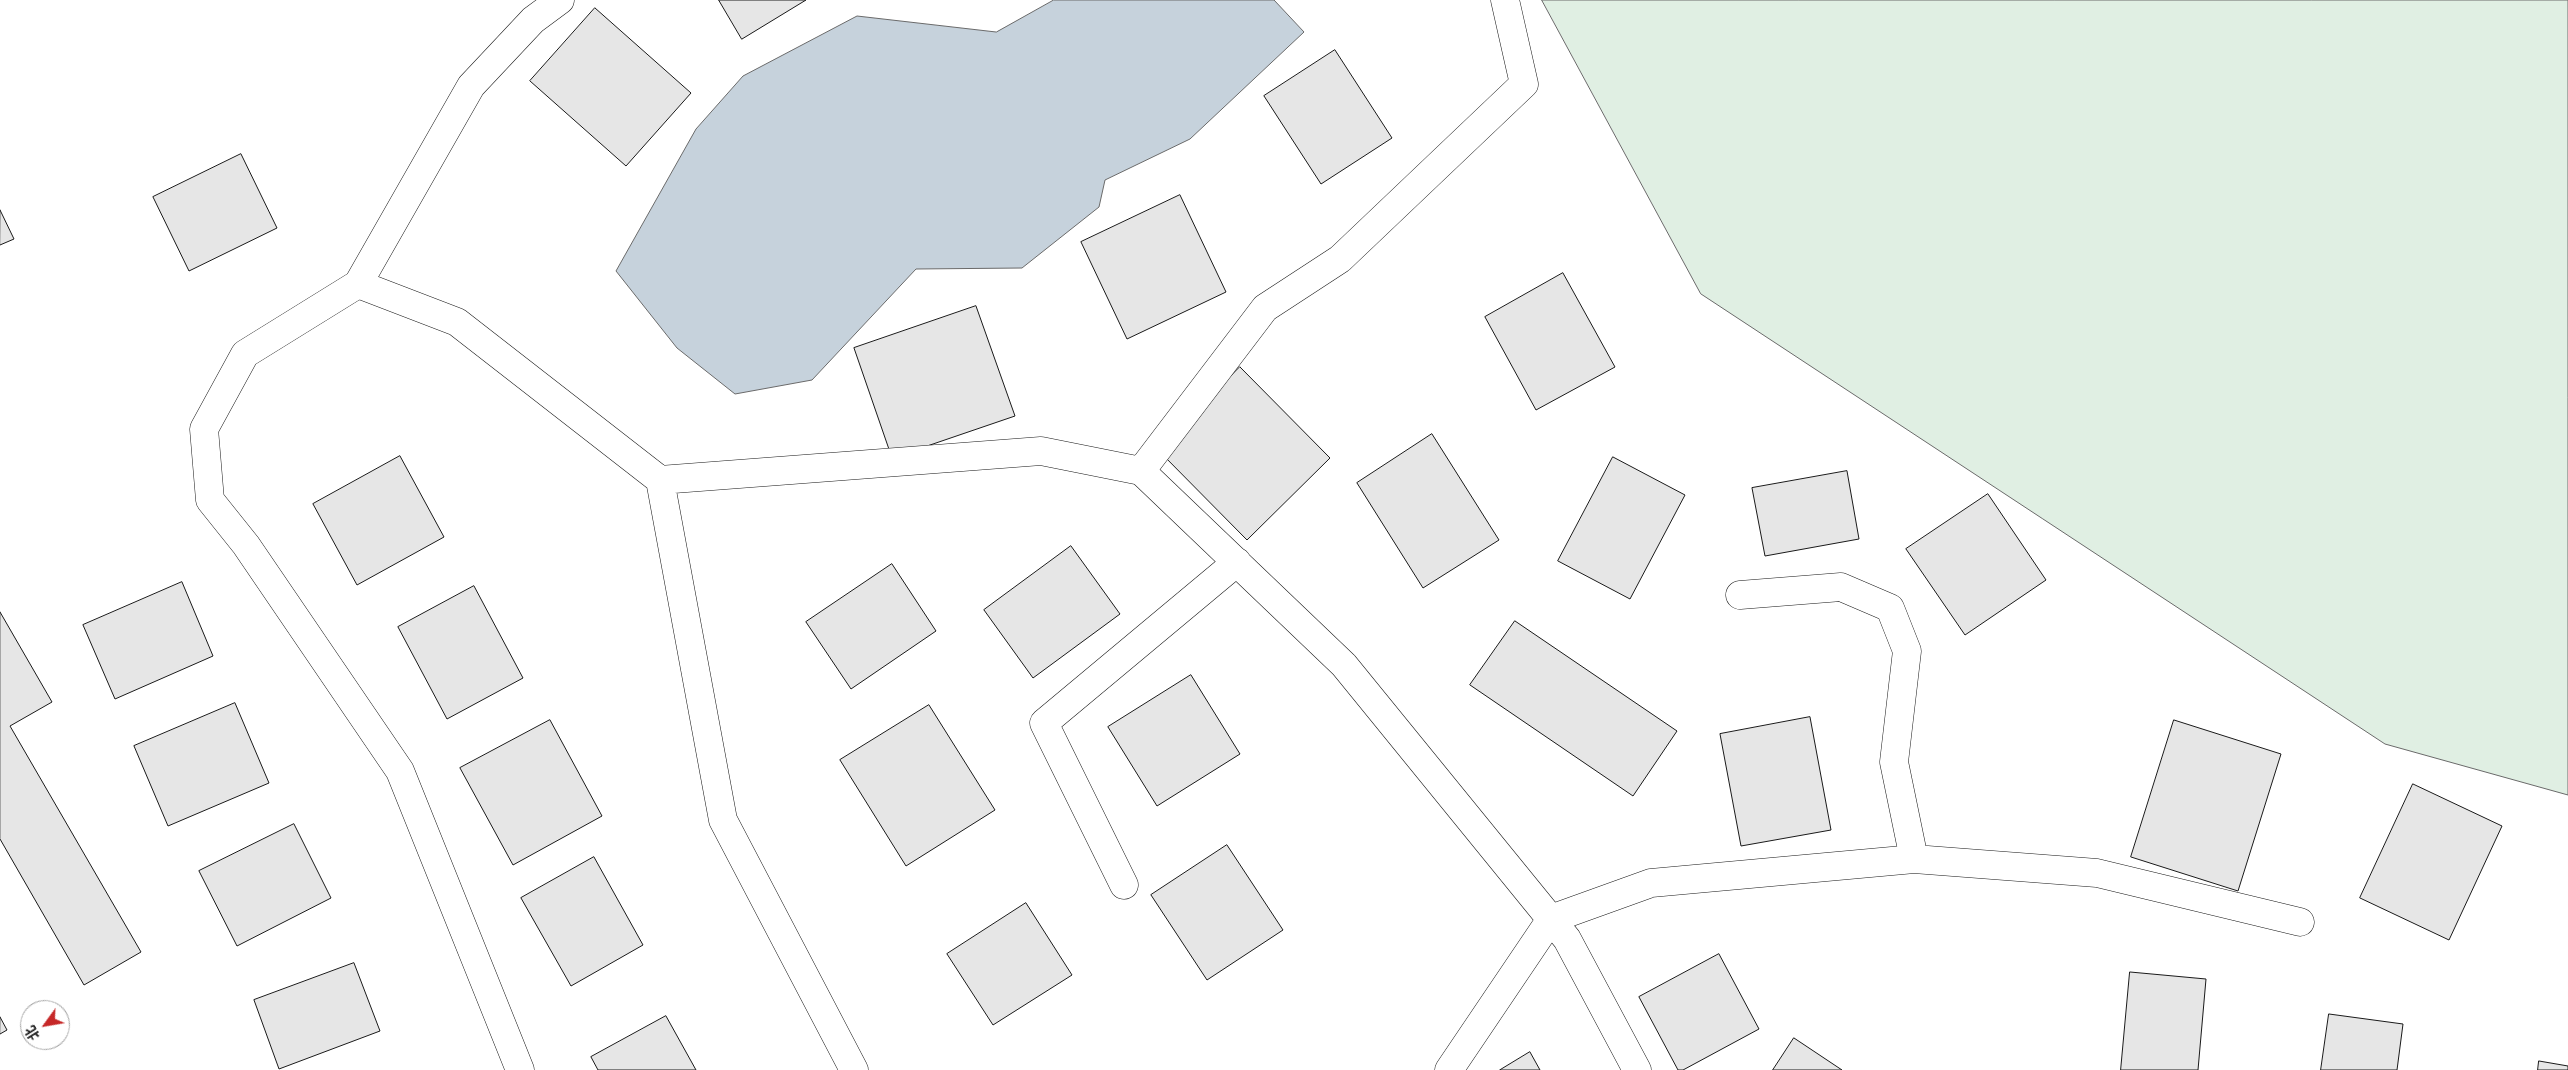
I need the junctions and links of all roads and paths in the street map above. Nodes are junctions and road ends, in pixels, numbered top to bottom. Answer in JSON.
{"nodes":[{"id":1,"x":560,"y":0,"type":"edge"},
{"id":2,"x":1505,"y":0,"type":"edge"},
{"id":3,"x":358,"y":284,"type":"junction"},
{"id":4,"x":1141,"y":471,"type":"junction"},
{"id":5,"x":660,"y":480,"type":"junction"},
{"id":6,"x":1237,"y":562,"type":"junction"},
{"id":7,"x":1740,"y":595,"type":"dead end"},
{"id":8,"x":1914,"y":859,"type":"junction"},
{"id":9,"x":1124,"y":885,"type":"dead end"},
{"id":10,"x":1551,"y":920,"type":"junction"},
{"id":11,"x":2300,"y":922,"type":"dead end"},
{"id":12,"x":520,"y":1070,"type":"edge"},
{"id":13,"x":854,"y":1070,"type":"edge"},
{"id":14,"x":1449,"y":1070,"type":"edge"},
{"id":15,"x":1637,"y":1070,"type":"edge"}],
"edges":[{"from":1,"to":3,"type":"street"},
{"from":2,"to":4,"type":"street"},
{"from":3,"to":5,"type":"street"},
{"from":3,"to":12,"type":"street"},
{"from":4,"to":5,"type":"street"},
{"from":4,"to":6,"type":"street"},
{"from":5,"to":13,"type":"street"},
{"from":6,"to":9,"type":"street"},
{"from":6,"to":10,"type":"street"},
{"from":7,"to":8,"type":"street"},
{"from":8,"to":10,"type":"street"},
{"from":8,"to":11,"type":"street"},
{"from":10,"to":14,"type":"street"},
{"from":10,"to":15,"type":"street"}]}
